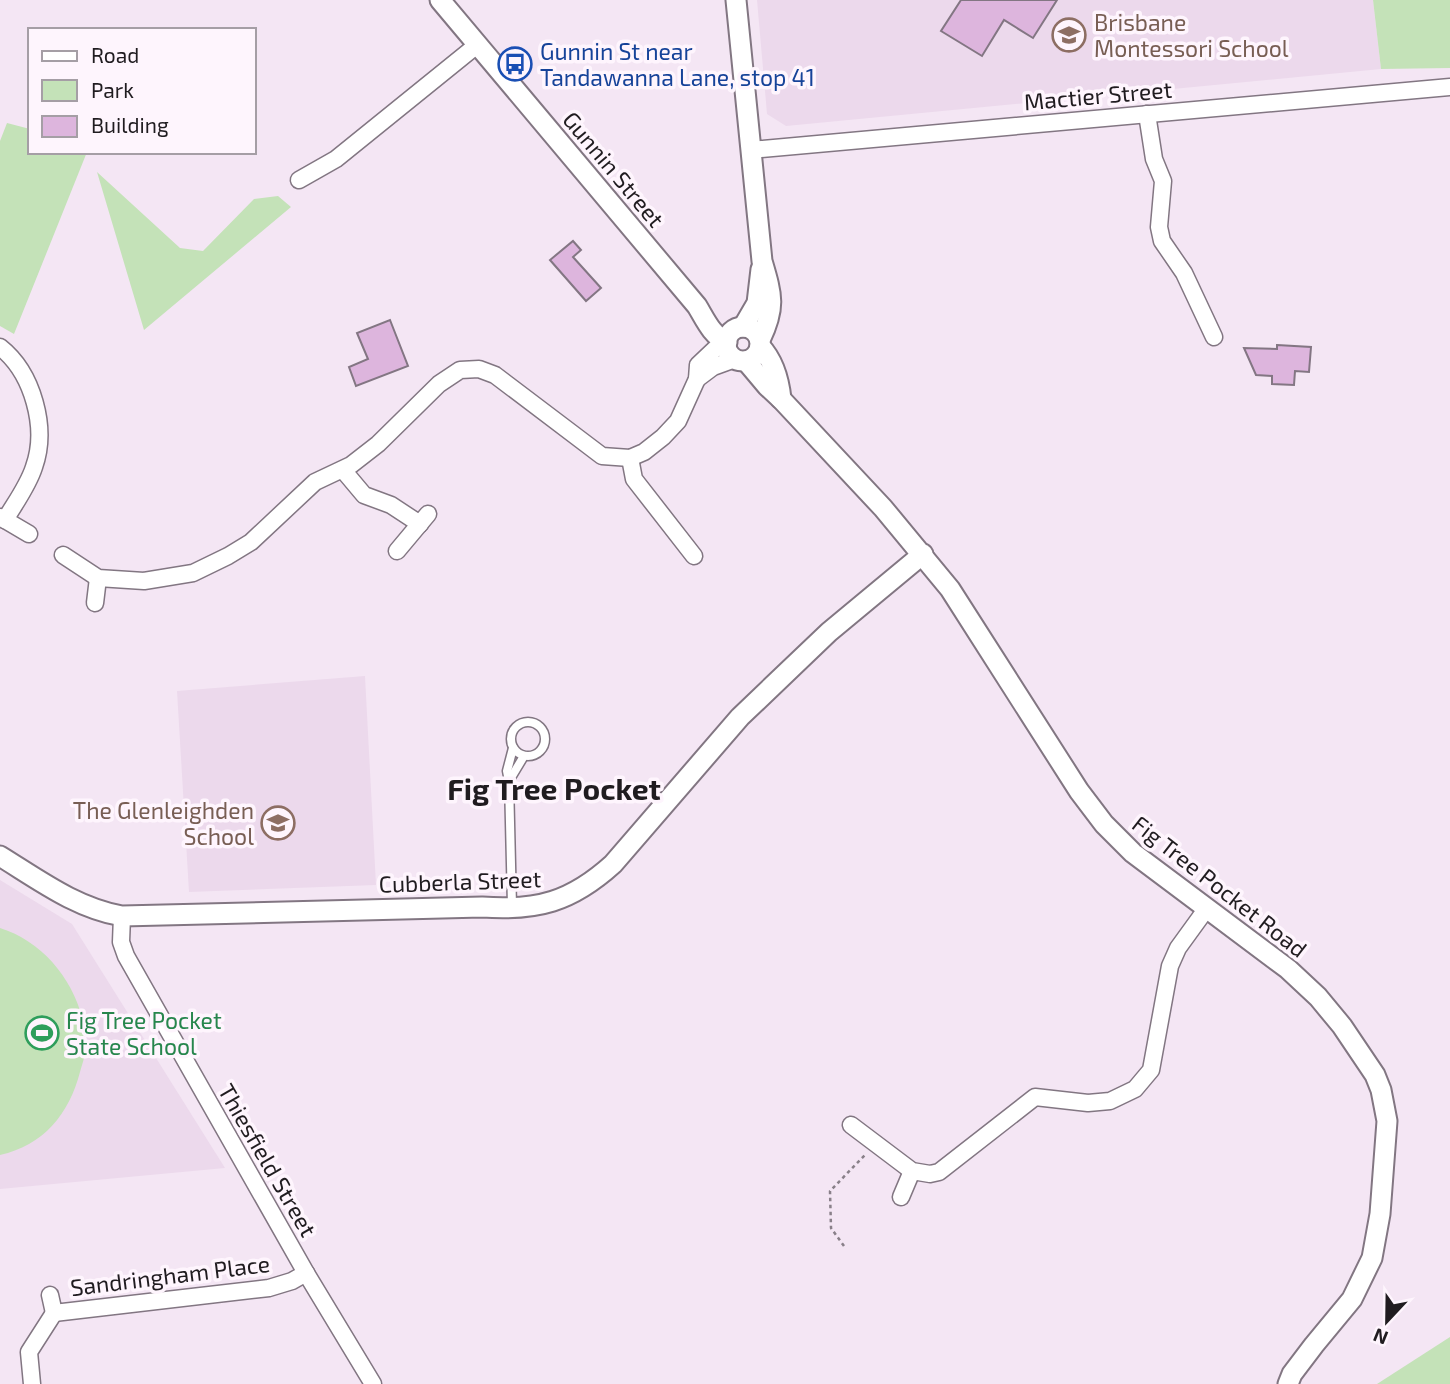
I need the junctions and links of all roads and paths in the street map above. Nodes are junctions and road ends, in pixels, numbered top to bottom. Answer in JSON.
{"nodes":[{"id":1,"x":440,"y":0,"type":"edge"},
{"id":2,"x":736,"y":0,"type":"edge"},
{"id":3,"x":477,"y":45,"type":"junction"},
{"id":4,"x":1450,"y":87,"type":"edge"},
{"id":5,"x":1147,"y":114,"type":"junction"},
{"id":6,"x":750,"y":150,"type":"junction"},
{"id":7,"x":299,"y":180,"type":"dead end"},
{"id":8,"x":762,"y":261,"type":"junction"},
{"id":9,"x":1214,"y":337,"type":"dead end"},
{"id":10,"x":760,"y":343,"type":"junction"},
{"id":11,"x":736,"y":344,"type":"junction"},
{"id":12,"x":0,"y":347,"type":"edge"},
{"id":13,"x":781,"y":399,"type":"junction"},
{"id":14,"x":630,"y":458,"type":"junction"},
{"id":15,"x":343,"y":470,"type":"junction"},
{"id":16,"x":3,"y":519,"type":"edge"},
{"id":17,"x":29,"y":534,"type":"dead end"},
{"id":18,"x":397,"y":551,"type":"dead end"},
{"id":19,"x":923,"y":554,"type":"junction"},
{"id":20,"x":63,"y":555,"type":"dead end"},
{"id":21,"x":694,"y":556,"type":"dead end"},
{"id":22,"x":98,"y":578,"type":"junction"},
{"id":23,"x":95,"y":603,"type":"dead end"},
{"id":24,"x":513,"y":748,"type":"junction"},
{"id":25,"x":524,"y":756,"type":"junction"},
{"id":26,"x":509,"y":781,"type":"junction"},
{"id":27,"x":0,"y":856,"type":"edge"},
{"id":28,"x":1207,"y":908,"type":"junction"},
{"id":29,"x":512,"y":909,"type":"junction"},
{"id":30,"x":122,"y":916,"type":"junction"},
{"id":31,"x":851,"y":1125,"type":"dead end"},
{"id":32,"x":871,"y":1141,"type":"junction"},
{"id":33,"x":912,"y":1171,"type":"junction"},
{"id":34,"x":901,"y":1198,"type":"dead end"},
{"id":35,"x":844,"y":1246,"type":"dead end"},
{"id":36,"x":306,"y":1273,"type":"junction"},
{"id":37,"x":50,"y":1295,"type":"dead end"},
{"id":38,"x":54,"y":1313,"type":"junction"},
{"id":39,"x":32,"y":1384,"type":"edge"},
{"id":40,"x":373,"y":1384,"type":"edge"},
{"id":41,"x":1288,"y":1384,"type":"edge"}],
"edges":[{"from":1,"to":3,"type":"street","name":"Gunnin Street"},
{"from":2,"to":6,"type":"street"},
{"from":3,"to":7,"type":"street"},
{"from":3,"to":11,"type":"street","name":"Gunnin Street"},
{"from":4,"to":5,"type":"street","name":"Mactier Street"},
{"from":5,"to":6,"type":"street","name":"Mactier Street"},
{"from":5,"to":9,"type":"street"},
{"from":6,"to":8,"type":"street"},
{"from":8,"to":10,"type":"street"},
{"from":8,"to":11,"type":"street"},
{"from":10,"to":11,"type":"street","name":"Fig Tree Pocket Road"},
{"from":10,"to":13,"type":"street","name":"Fig Tree Pocket Road"},
{"from":11,"to":13,"type":"street","name":"Fig Tree Pocket Road"},
{"from":11,"to":14,"type":"street"},
{"from":12,"to":16,"type":"street"},
{"from":13,"to":19,"type":"street","name":"Fig Tree Pocket Road"},
{"from":14,"to":15,"type":"street"},
{"from":14,"to":21,"type":"street"},
{"from":15,"to":18,"type":"street"},
{"from":15,"to":22,"type":"street"},
{"from":16,"to":17,"type":"street"},
{"from":19,"to":28,"type":"street","name":"Fig Tree Pocket Road"},
{"from":19,"to":29,"type":"street","name":"Cubberla Street"},
{"from":20,"to":22,"type":"street"},
{"from":22,"to":23,"type":"street"},
{"from":24,"to":25,"type":"lane"},
{"from":24,"to":25,"type":"lane"},
{"from":24,"to":26,"type":"lane"},
{"from":25,"to":26,"type":"lane"},
{"from":26,"to":29,"type":"lane"},
{"from":27,"to":30,"type":"street","name":"Cubberla Street"},
{"from":28,"to":33,"type":"street"},
{"from":28,"to":41,"type":"street","name":"Fig Tree Pocket Road"},
{"from":29,"to":30,"type":"street","name":"Cubberla Street"},
{"from":30,"to":36,"type":"street","name":"Thiesfield Street"},
{"from":31,"to":32,"type":"street"},
{"from":32,"to":33,"type":"street"},
{"from":32,"to":35,"type":"path"},
{"from":33,"to":34,"type":"street"},
{"from":36,"to":38,"type":"street","name":"Sandringham Place"},
{"from":36,"to":40,"type":"street","name":"Thiesfield Street"},
{"from":37,"to":38,"type":"street","name":"Sandringham Place"},
{"from":38,"to":39,"type":"street"}]}
